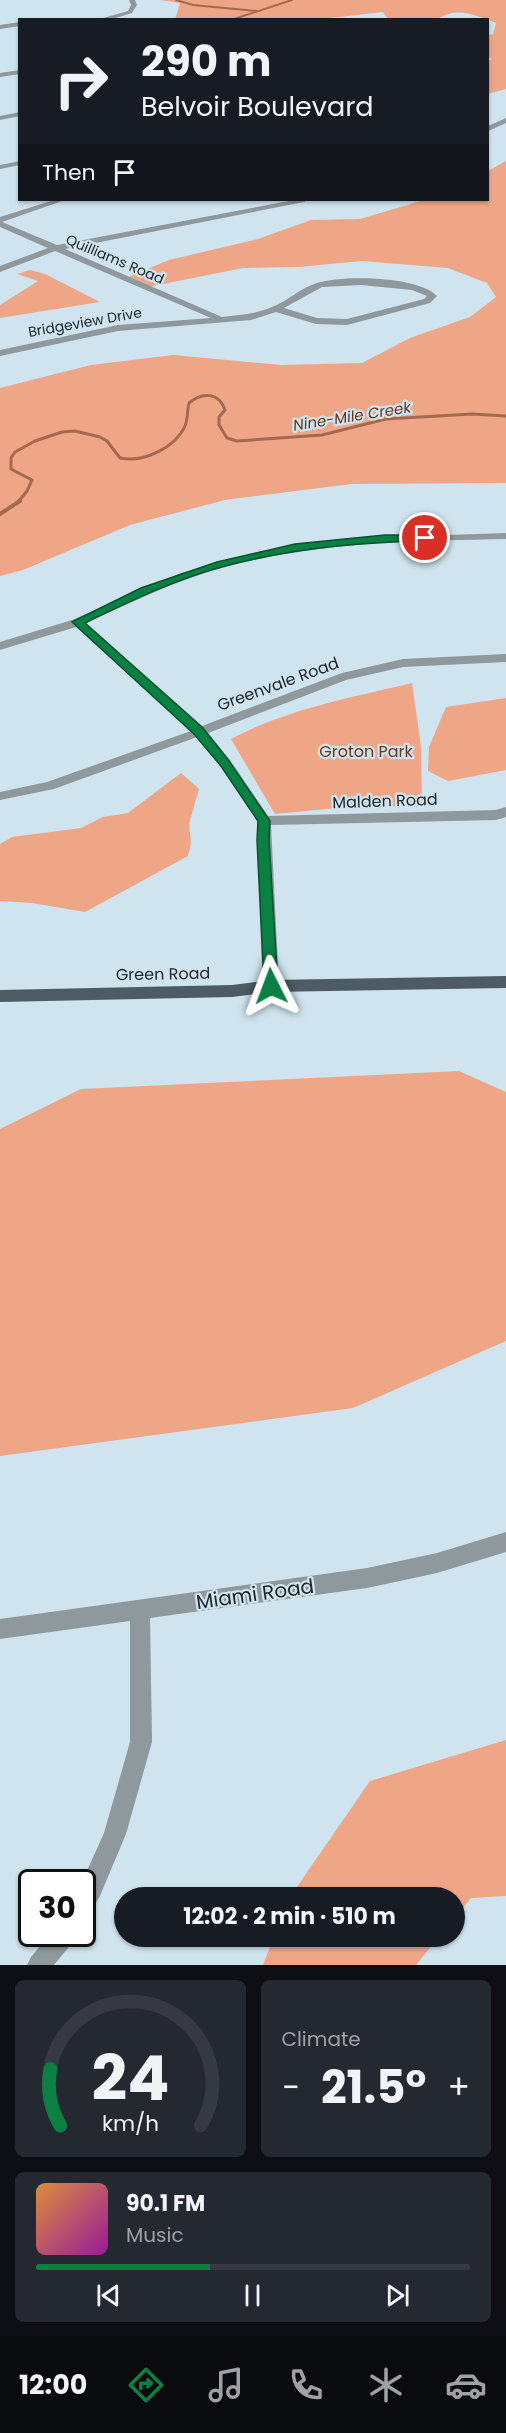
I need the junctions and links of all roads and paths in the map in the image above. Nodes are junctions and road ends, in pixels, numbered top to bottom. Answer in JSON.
{"nodes":[{"id":1,"x":133,"y":1,"type":"edge"},
{"id":2,"x":109,"y":18,"type":"edge"},
{"id":3,"x":18,"y":24,"type":"edge"},
{"id":4,"x":0,"y":27,"type":"edge"},
{"id":5,"x":18,"y":72,"type":"edge"},
{"id":6,"x":0,"y":75,"type":"edge"},
{"id":7,"x":18,"y":114,"type":"edge"},
{"id":8,"x":0,"y":118,"type":"edge"},
{"id":9,"x":506,"y":120,"type":"edge"},
{"id":10,"x":489,"y":128,"type":"edge"},
{"id":11,"x":18,"y":163,"type":"edge"},
{"id":12,"x":0,"y":167,"type":"edge"},
{"id":13,"x":58,"y":201,"type":"edge"},
{"id":14,"x":299,"y":201,"type":"edge"},
{"id":15,"x":0,"y":219,"type":"edge"},
{"id":16,"x":0,"y":224,"type":"edge"},
{"id":17,"x":55,"y":248,"type":"junction"},
{"id":18,"x":0,"y":269,"type":"edge"},
{"id":19,"x":186,"y":304,"type":"junction"},
{"id":20,"x":276,"y":309,"type":"junction"},
{"id":21,"x":220,"y":318,"type":"junction"},
{"id":22,"x":176,"y":322,"type":"junction"},
{"id":23,"x":0,"y":353,"type":"edge"},
{"id":24,"x":506,"y":536,"type":"edge"},
{"id":25,"x":77,"y":622,"type":"junction"},
{"id":26,"x":0,"y":646,"type":"edge"},
{"id":27,"x":506,"y":658,"type":"edge"},
{"id":28,"x":199,"y":731,"type":"junction"},
{"id":29,"x":0,"y":796,"type":"edge"},
{"id":30,"x":506,"y":812,"type":"edge"},
{"id":31,"x":264,"y":821,"type":"junction"},
{"id":32,"x":506,"y":981,"type":"edge"},
{"id":33,"x":271,"y":986,"type":"junction"},
{"id":34,"x":0,"y":996,"type":"edge"},
{"id":35,"x":506,"y":1542,"type":"edge"},
{"id":36,"x":140,"y":1610,"type":"junction"},
{"id":37,"x":0,"y":1629,"type":"edge"},
{"id":38,"x":96,"y":1878,"type":"edge"},
{"id":39,"x":54,"y":1947,"type":"edge"},
{"id":40,"x":39,"y":1965,"type":"edge"}],
"edges":[{"from":1,"to":2,"type":"street"},
{"from":3,"to":4,"type":"street"},
{"from":5,"to":6,"type":"street"},
{"from":7,"to":8,"type":"street"},
{"from":9,"to":10,"type":"street"},
{"from":11,"to":12,"type":"street"},
{"from":13,"to":15,"type":"street"},
{"from":14,"to":17,"type":"street"},
{"from":16,"to":17,"type":"street","name":"Quilliams Road"},
{"from":17,"to":18,"type":"street"},
{"from":17,"to":19,"type":"street","name":"Quilliams Road"},
{"from":19,"to":21,"type":"street","name":"Quilliams Road"},
{"from":19,"to":22,"type":"street"},
{"from":20,"to":20,"type":"street","name":"Bridgeview Drive"},
{"from":20,"to":21,"type":"street","name":"Bridgeview Drive"},
{"from":21,"to":22,"type":"street","name":"Bridgeview Drive"},
{"from":22,"to":23,"type":"street","name":"Bridgeview Drive"},
{"from":24,"to":25,"type":"street"},
{"from":25,"to":26,"type":"street"},
{"from":25,"to":28,"type":"street"},
{"from":27,"to":28,"type":"street","name":"Greenvale Road"},
{"from":28,"to":29,"type":"street","name":"Greenvale Road"},
{"from":28,"to":31,"type":"street"},
{"from":30,"to":31,"type":"street","name":"Malden Road"},
{"from":31,"to":33,"type":"street"},
{"from":32,"to":33,"type":"main road","name":"Green Road"},
{"from":33,"to":34,"type":"main road","name":"Green Road"},
{"from":35,"to":36,"type":"street","name":"Miami Road"},
{"from":36,"to":37,"type":"street","name":"Miami Road"},
{"from":36,"to":38,"type":"street"},
{"from":39,"to":40,"type":"street"}]}
